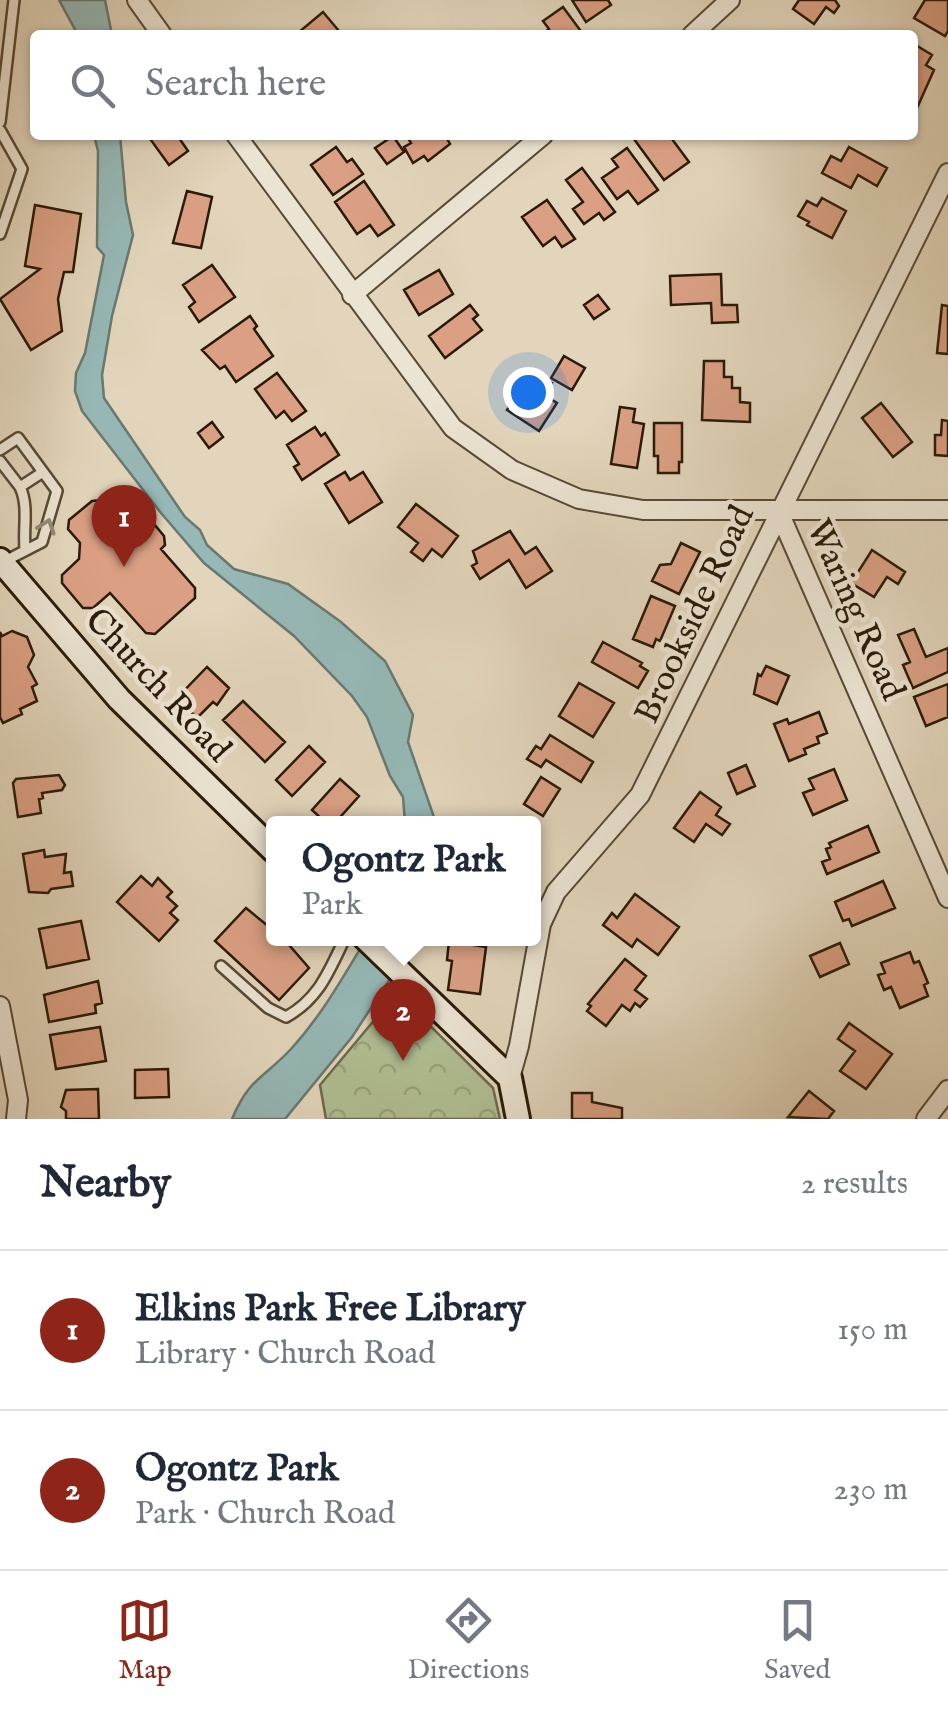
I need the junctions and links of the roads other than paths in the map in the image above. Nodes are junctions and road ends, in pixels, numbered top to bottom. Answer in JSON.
{"nodes":[{"id":1,"x":14,"y":0,"type":"edge"},
{"id":2,"x":137,"y":0,"type":"edge"},
{"id":3,"x":730,"y":0,"type":"edge"},
{"id":4,"x":158,"y":30,"type":"edge"},
{"id":5,"x":697,"y":30,"type":"edge"},
{"id":6,"x":0,"y":122,"type":"edge"},
{"id":7,"x":0,"y":130,"type":"edge"},
{"id":8,"x":240,"y":140,"type":"edge"},
{"id":9,"x":536,"y":140,"type":"edge"},
{"id":10,"x":948,"y":173,"type":"edge"},
{"id":11,"x":0,"y":234,"type":"edge"},
{"id":12,"x":352,"y":295,"type":"junction"},
{"id":13,"x":0,"y":450,"type":"edge"},
{"id":14,"x":0,"y":461,"type":"edge"},
{"id":15,"x":42,"y":472,"type":"junction"},
{"id":16,"x":20,"y":487,"type":"junction"},
{"id":17,"x":778,"y":510,"type":"junction"},
{"id":18,"x":948,"y":510,"type":"edge"},
{"id":19,"x":25,"y":549,"type":"junction"},
{"id":20,"x":1,"y":562,"type":"edge"},
{"id":21,"x":266,"y":843,"type":"edge"},
{"id":22,"x":948,"y":898,"type":"edge"},
{"id":23,"x":541,"y":924,"type":"edge"},
{"id":24,"x":341,"y":946,"type":"edge"},
{"id":25,"x":373,"y":946,"type":"edge"},
{"id":26,"x":537,"y":946,"type":"edge"},
{"id":27,"x":221,"y":966,"type":"dead end"},
{"id":28,"x":0,"y":1006,"type":"edge"},
{"id":29,"x":510,"y":1078,"type":"junction"},
{"id":30,"x":948,"y":1090,"type":"edge"},
{"id":31,"x":16,"y":1119,"type":"edge"},
{"id":32,"x":518,"y":1119,"type":"edge"},
{"id":33,"x":926,"y":1119,"type":"edge"}],
"edges":[{"from":1,"to":6,"type":"lane"},
{"from":2,"to":4,"type":"street"},
{"from":3,"to":5,"type":"street"},
{"from":7,"to":11,"type":"lane"},
{"from":8,"to":12,"type":"street"},
{"from":9,"to":12,"type":"street"},
{"from":10,"to":17,"type":"street","name":"Brookside Road"},
{"from":12,"to":17,"type":"street"},
{"from":13,"to":15,"type":"lane"},
{"from":14,"to":16,"type":"lane"},
{"from":15,"to":16,"type":"lane"},
{"from":19,"to":15,"type":"lane","one_way":true},
{"from":16,"to":19,"type":"lane"},
{"from":17,"to":18,"type":"street"},
{"from":17,"to":22,"type":"street","name":"Waring Road"},
{"from":17,"to":23,"type":"street","name":"Brookside Road"},
{"from":19,"to":20,"type":"lane"},
{"from":20,"to":21,"type":"street","name":"Church Road"},
{"from":24,"to":27,"type":"lane"},
{"from":25,"to":29,"type":"street"},
{"from":26,"to":29,"type":"street","name":"Brookside Road"},
{"from":28,"to":31,"type":"street"},
{"from":29,"to":32,"type":"street"},
{"from":30,"to":33,"type":"street"}]}
